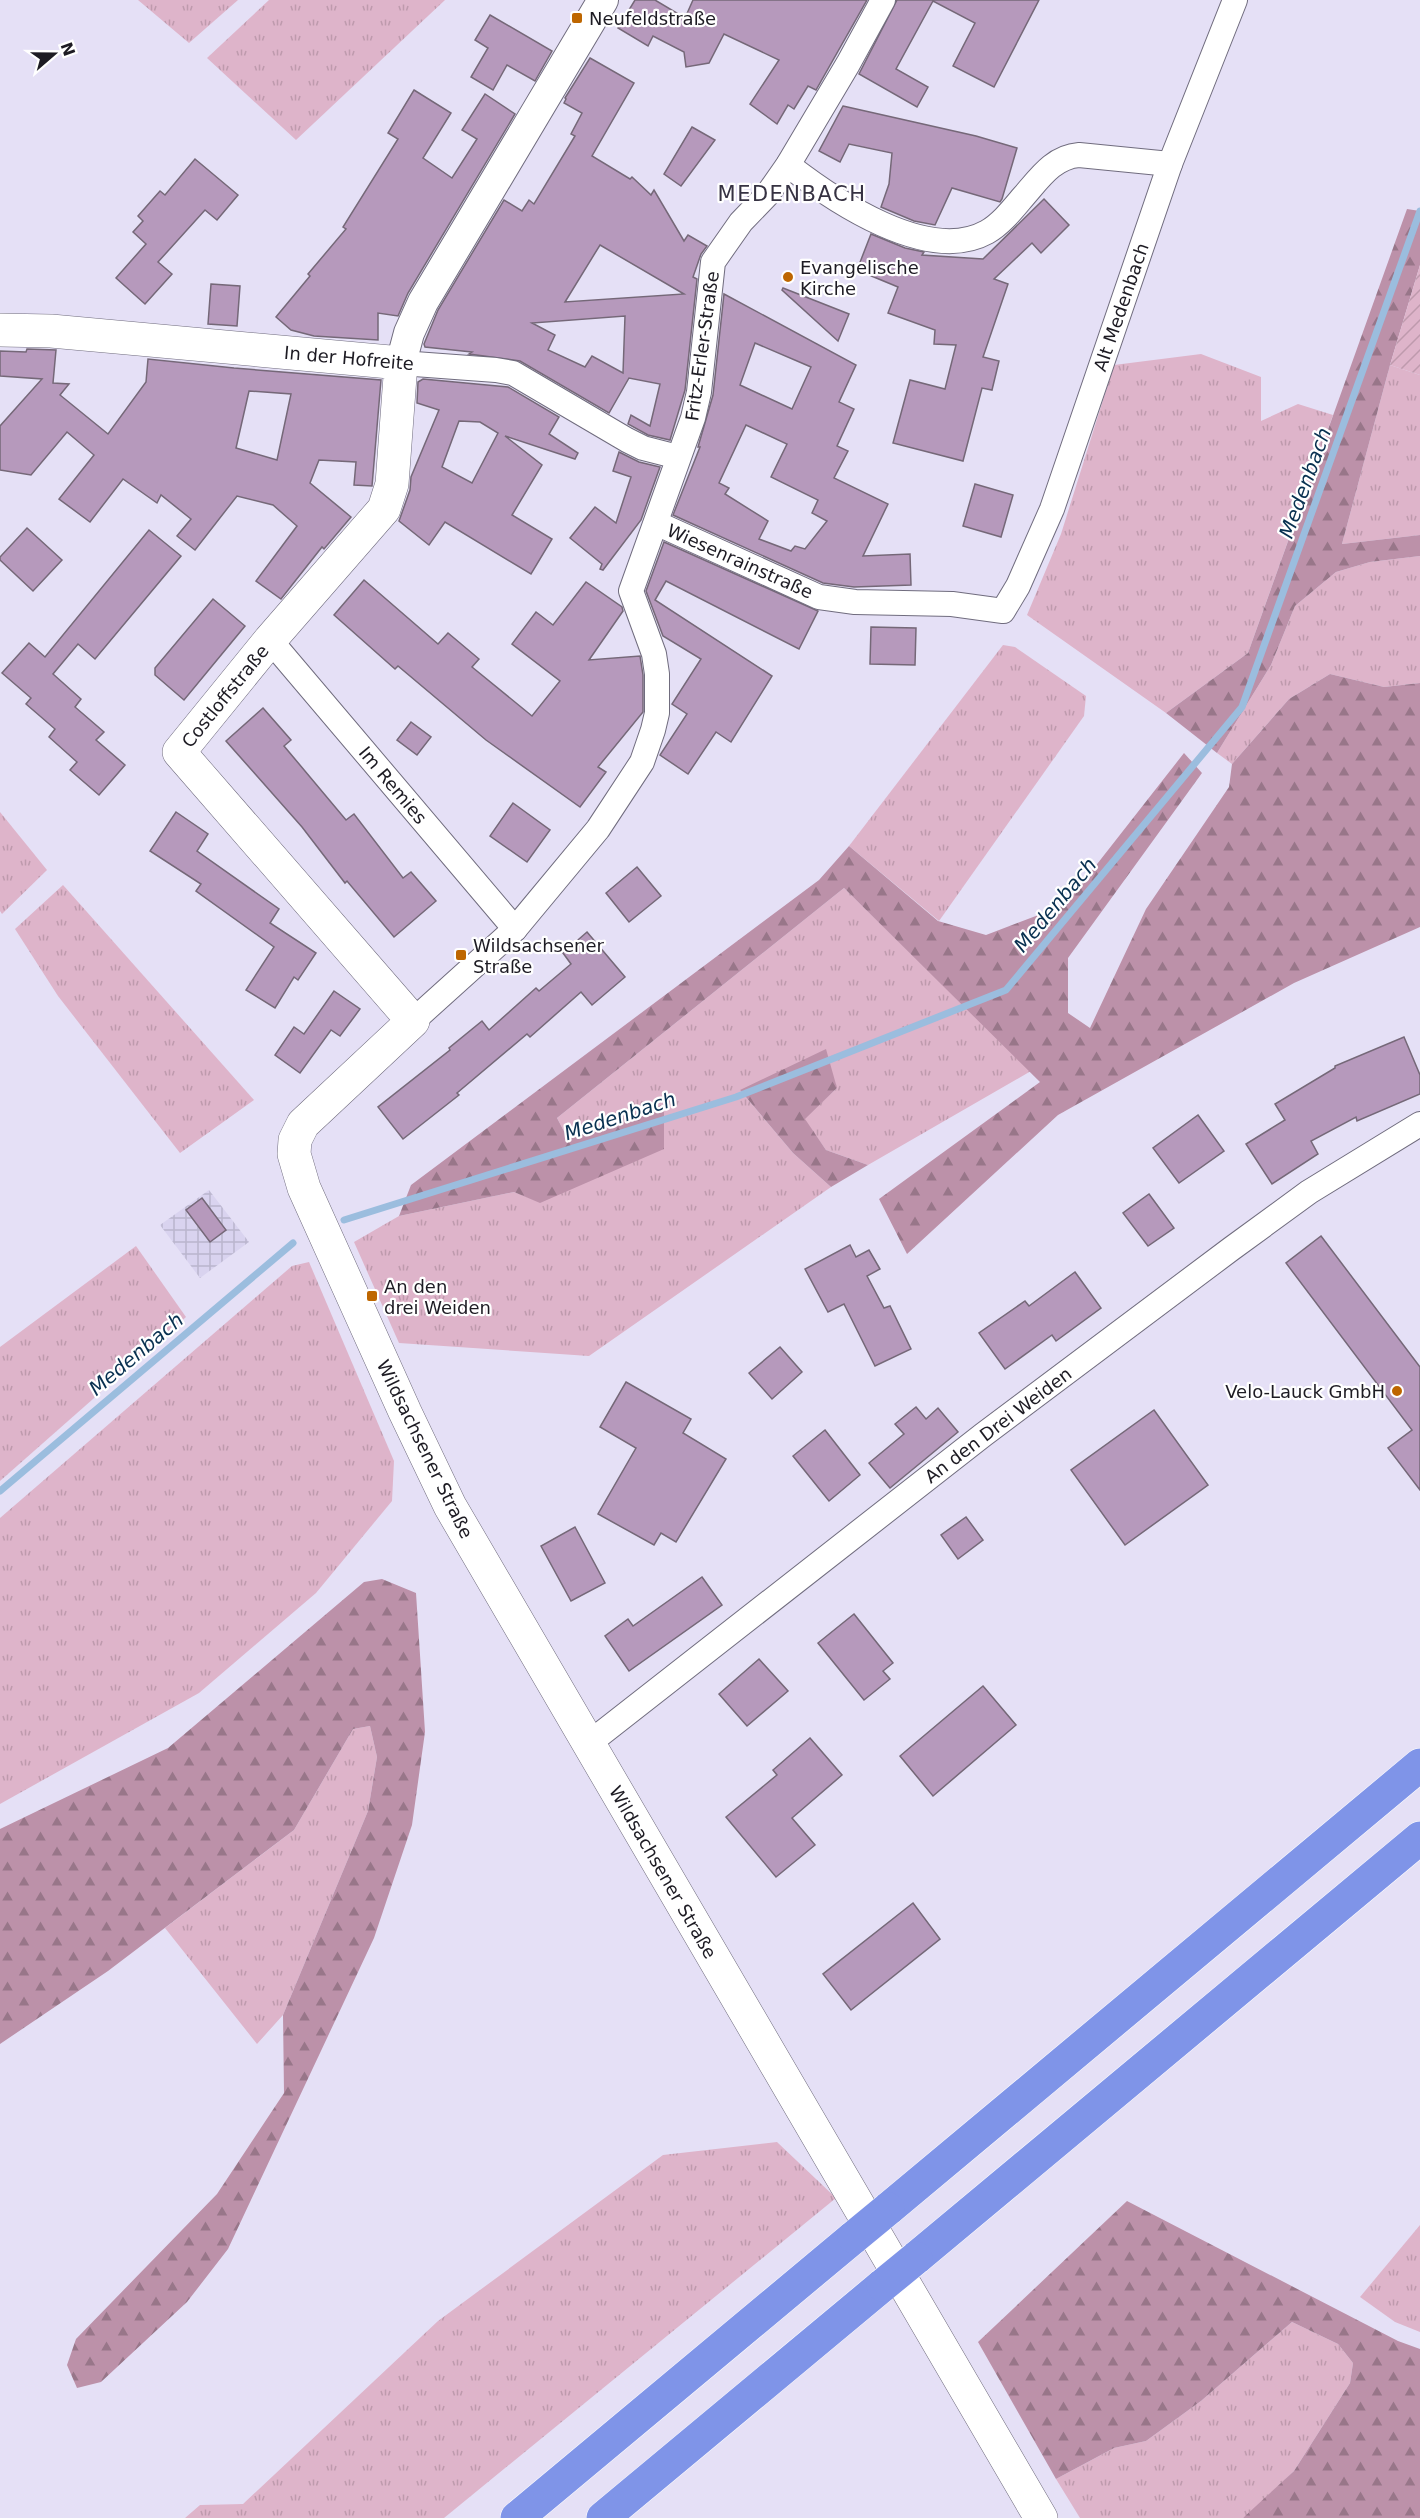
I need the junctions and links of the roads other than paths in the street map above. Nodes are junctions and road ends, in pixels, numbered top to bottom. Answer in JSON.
{"nodes":[{"id":1,"x":603,"y":0,"type":"edge"},
{"id":2,"x":883,"y":0,"type":"edge"},
{"id":3,"x":1235,"y":0,"type":"edge"},
{"id":4,"x":1170,"y":164,"type":"junction"},
{"id":5,"x":788,"y":165,"type":"junction"},
{"id":6,"x":0,"y":330,"type":"edge"},
{"id":7,"x":401,"y":363,"type":"junction"},
{"id":8,"x":678,"y":457,"type":"junction"},
{"id":9,"x":656,"y":523,"type":"junction"},
{"id":10,"x":1003,"y":611,"type":"joint"},
{"id":11,"x":270,"y":640,"type":"junction"},
{"id":12,"x":642,"y":762,"type":"joint"},
{"id":13,"x":515,"y":929,"type":"junction"},
{"id":14,"x":413,"y":1021,"type":"junction"},
{"id":15,"x":1420,"y":1124,"type":"edge"},
{"id":16,"x":588,"y":1744,"type":"junction"},
{"id":17,"x":1420,"y":1765,"type":"edge"},
{"id":18,"x":1420,"y":1838,"type":"edge"},
{"id":19,"x":517,"y":2518,"type":"edge"},
{"id":20,"x":603,"y":2518,"type":"edge"},
{"id":21,"x":1041,"y":2518,"type":"edge"}],
"edges":[{"from":1,"to":7,"type":"street"},
{"from":2,"to":5,"type":"street","name":"Fritz-Erler-Straße"},
{"from":3,"to":4,"type":"street","name":"Alt Medenbach"},
{"from":4,"to":5,"type":"street"},
{"from":4,"to":10,"type":"street","name":"Alt Medenbach"},
{"from":5,"to":8,"type":"street","name":"Fritz-Erler-Straße"},
{"from":6,"to":7,"type":"main road","name":"In der Hofreite"},
{"from":7,"to":8,"type":"street","name":"In der Hofreite"},
{"from":7,"to":11,"type":"main road","name":"Costloffstraße"},
{"from":8,"to":9,"type":"street","name":"Fritz-Erler-Straße"},
{"from":9,"to":10,"type":"street","name":"Wiesenrainstraße"},
{"from":9,"to":12,"type":"street","name":"Fritz-Erler-Straße"},
{"from":11,"to":13,"type":"street","name":"Im Remies"},
{"from":11,"to":14,"type":"main road","name":"Costloffstraße"},
{"from":12,"to":13,"type":"street","name":"Wildsachsener Straße"},
{"from":13,"to":14,"type":"street","name":"Wildsachsener Straße"},
{"from":14,"to":16,"type":"main road","name":"Wildsachsener Straße"},
{"from":15,"to":16,"type":"street","name":"An den Drei Weiden"},
{"from":16,"to":21,"type":"main road","name":"Wildsachsener Straße"},
{"from":17,"to":19,"type":"highway","bridge":true},
{"from":18,"to":20,"type":"highway","bridge":true}]}
